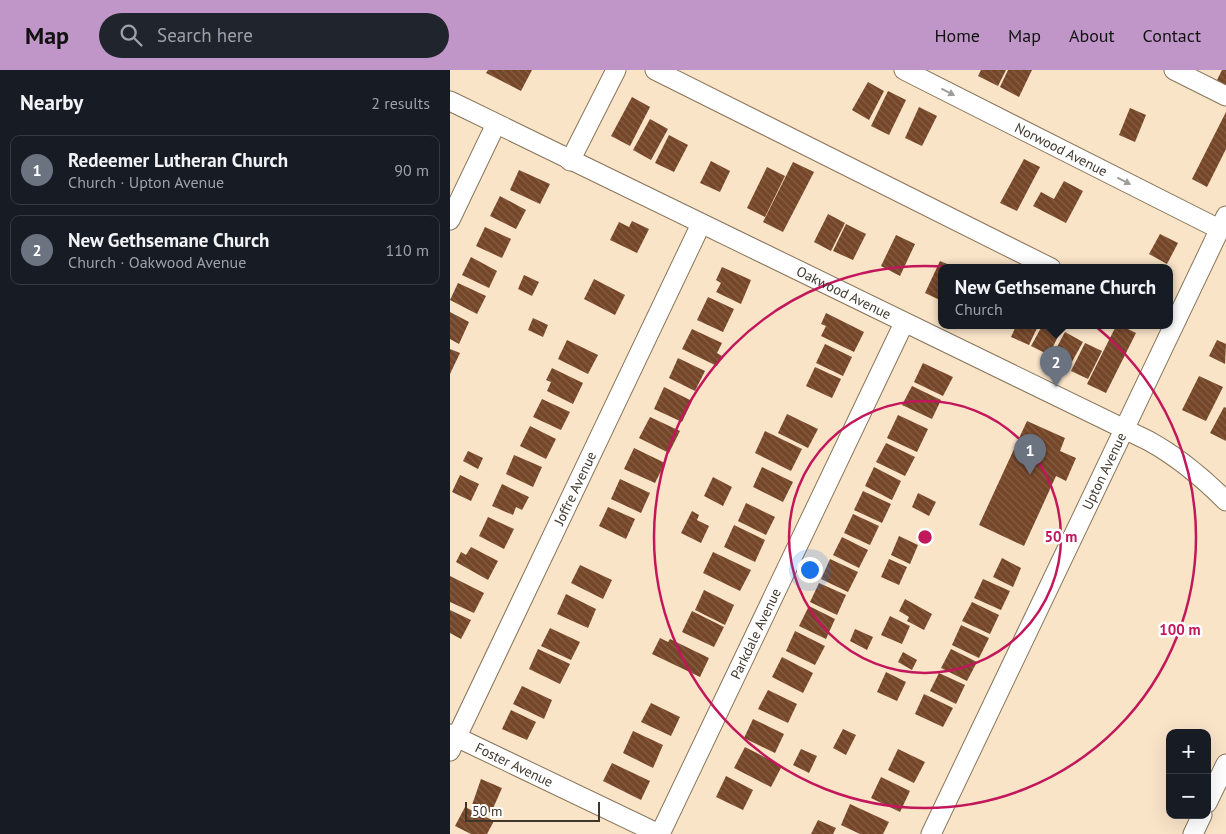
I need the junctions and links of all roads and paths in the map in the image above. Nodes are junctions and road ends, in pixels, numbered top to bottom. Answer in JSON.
{"nodes":[{"id":1,"x":616,"y":70,"type":"edge"},
{"id":2,"x":656,"y":70,"type":"edge"},
{"id":3,"x":904,"y":70,"type":"edge"},
{"id":4,"x":1174,"y":70,"type":"edge"},
{"id":5,"x":1226,"y":96,"type":"edge"},
{"id":6,"x":450,"y":101,"type":"edge"},
{"id":7,"x":496,"y":124,"type":"junction"},
{"id":8,"x":570,"y":161,"type":"junction"},
{"id":9,"x":450,"y":220,"type":"edge"},
{"id":10,"x":1223,"y":223,"type":"edge"},
{"id":11,"x":701,"y":224,"type":"junction"},
{"id":12,"x":1043,"y":264,"type":"edge"},
{"id":13,"x":1173,"y":318,"type":"edge"},
{"id":14,"x":904,"y":324,"type":"junction"},
{"id":15,"x":1167,"y":329,"type":"edge"},
{"id":16,"x":1124,"y":429,"type":"junction"},
{"id":17,"x":1226,"y":501,"type":"edge"},
{"id":18,"x":452,"y":741,"type":"edge"},
{"id":19,"x":1226,"y":764,"type":"edge"},
{"id":20,"x":1211,"y":795,"type":"edge"},
{"id":21,"x":1200,"y":819,"type":"edge"},
{"id":22,"x":660,"y":834,"type":"edge"},
{"id":23,"x":931,"y":834,"type":"edge"},
{"id":24,"x":1193,"y":834,"type":"edge"}],
"edges":[{"from":1,"to":8,"type":"street"},
{"from":2,"to":12,"type":"street"},
{"from":3,"to":10,"type":"street","name":"Norwood Avenue","one_way":true},
{"from":4,"to":5,"type":"street"},
{"from":6,"to":7,"type":"street","name":"Oakwood Avenue"},
{"from":7,"to":8,"type":"street","name":"Oakwood Avenue"},
{"from":7,"to":9,"type":"street"},
{"from":8,"to":11,"type":"street","name":"Oakwood Avenue"},
{"from":10,"to":13,"type":"street","name":"Upton Avenue"},
{"from":11,"to":14,"type":"street","name":"Oakwood Avenue"},
{"from":11,"to":18,"type":"street","name":"Joffre Avenue"},
{"from":14,"to":16,"type":"street","name":"Oakwood Avenue"},
{"from":14,"to":22,"type":"street","name":"Parkdale Avenue"},
{"from":15,"to":16,"type":"street","name":"Upton Avenue"},
{"from":16,"to":17,"type":"street","name":"Oakwood Avenue"},
{"from":16,"to":23,"type":"street","name":"Upton Avenue"},
{"from":18,"to":22,"type":"street","name":"Foster Avenue"},
{"from":19,"to":20,"type":"street"},
{"from":21,"to":24,"type":"street"}]}
